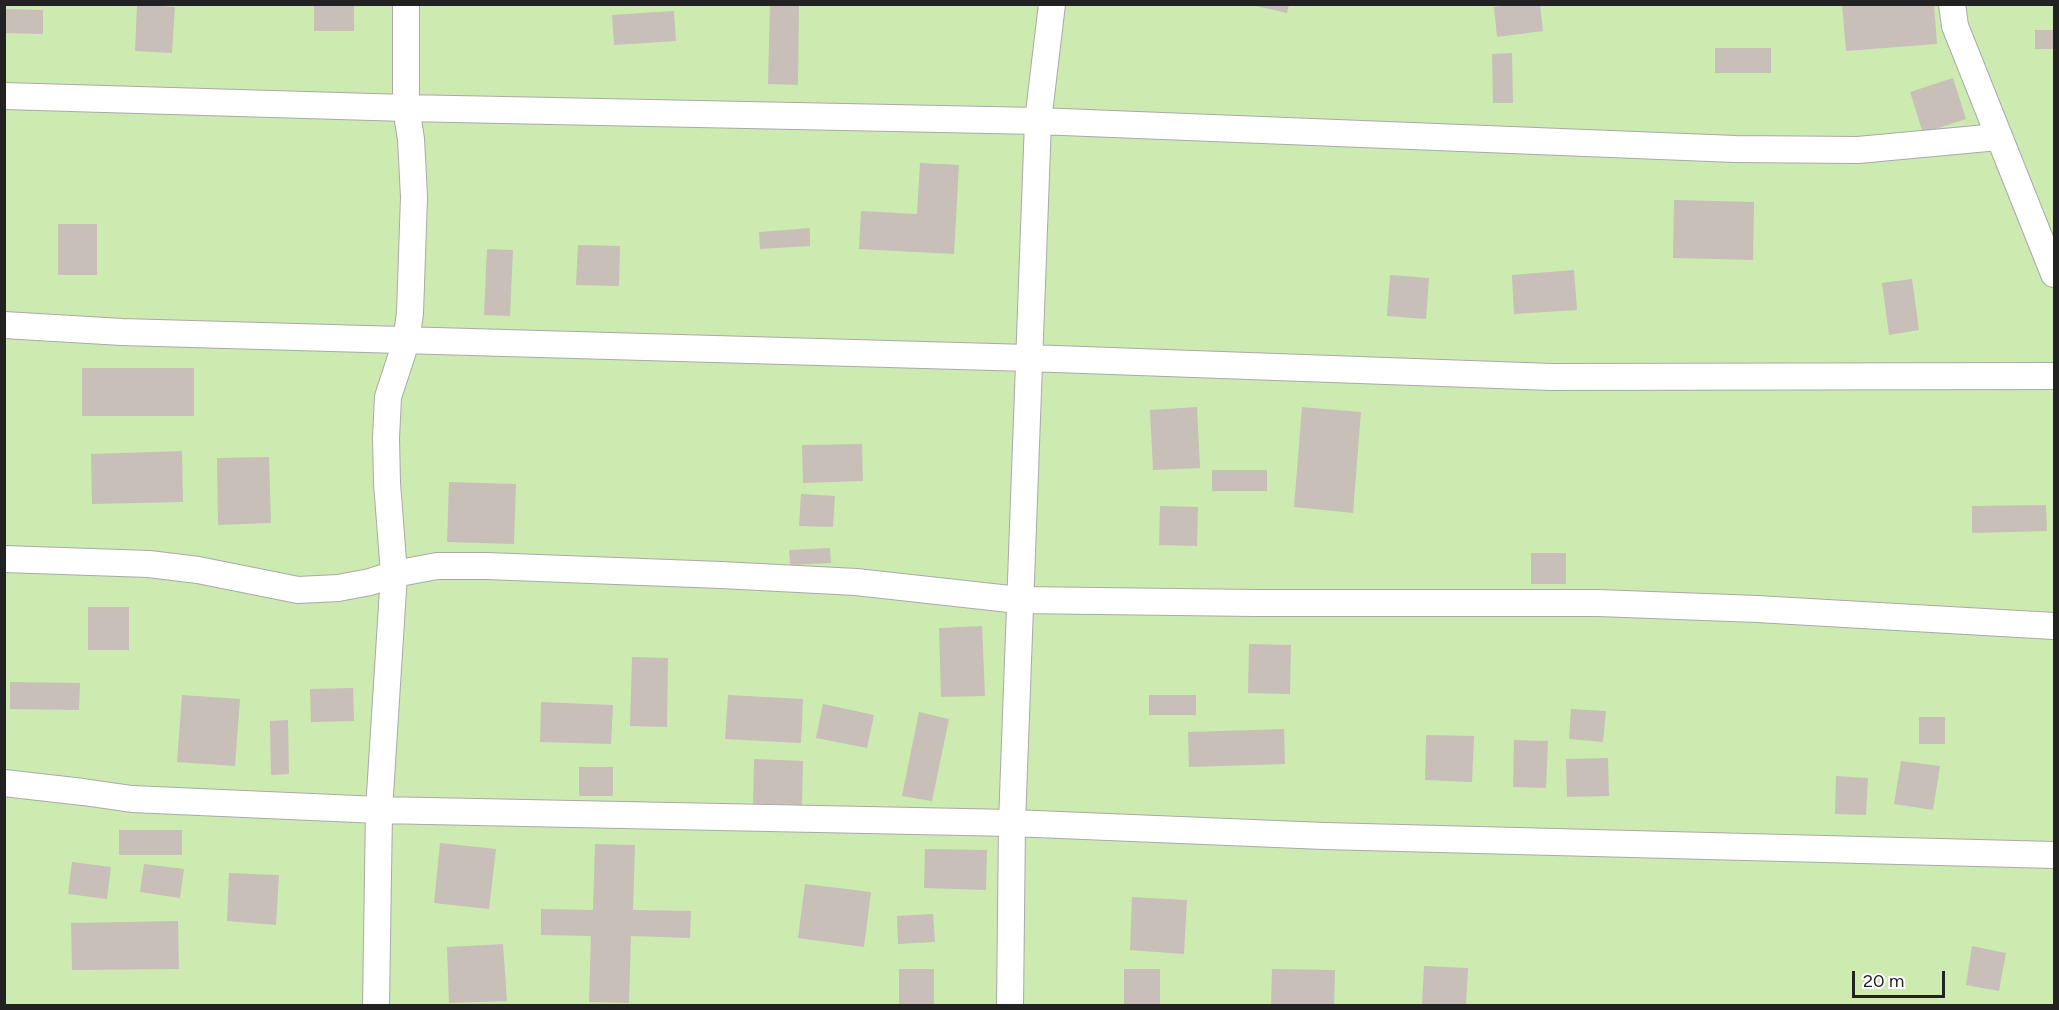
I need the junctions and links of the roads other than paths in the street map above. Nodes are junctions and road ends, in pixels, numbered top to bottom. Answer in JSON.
{"nodes":[{"id":1,"x":406,"y":4,"type":"edge"},
{"id":2,"x":1052,"y":4,"type":"edge"},
{"id":3,"x":1952,"y":4,"type":"edge"},
{"id":4,"x":4,"y":96,"type":"edge"},
{"id":5,"x":406,"y":108,"type":"junction"},
{"id":6,"x":1038,"y":121,"type":"junction"},
{"id":7,"x":1998,"y":137,"type":"junction"},
{"id":8,"x":2055,"y":274,"type":"edge"},
{"id":9,"x":4,"y":325,"type":"edge"},
{"id":10,"x":406,"y":342,"type":"junction"},
{"id":11,"x":1028,"y":358,"type":"junction"},
{"id":12,"x":2055,"y":376,"type":"edge"},
{"id":13,"x":4,"y":559,"type":"edge"},
{"id":14,"x":394,"y":574,"type":"junction"},
{"id":15,"x":1019,"y":600,"type":"junction"},
{"id":16,"x":2055,"y":627,"type":"edge"},
{"id":17,"x":4,"y":783,"type":"edge"},
{"id":18,"x":379,"y":810,"type":"junction"},
{"id":19,"x":1012,"y":823,"type":"junction"},
{"id":20,"x":2055,"y":855,"type":"edge"},
{"id":21,"x":376,"y":1005,"type":"edge"},
{"id":22,"x":1010,"y":1005,"type":"edge"}],
"edges":[{"from":1,"to":5,"type":"street"},
{"from":2,"to":6,"type":"street"},
{"from":3,"to":7,"type":"street"},
{"from":4,"to":5,"type":"street"},
{"from":5,"to":6,"type":"street"},
{"from":5,"to":10,"type":"street"},
{"from":6,"to":7,"type":"street"},
{"from":6,"to":11,"type":"street"},
{"from":7,"to":8,"type":"street"},
{"from":9,"to":10,"type":"street"},
{"from":10,"to":11,"type":"street"},
{"from":10,"to":14,"type":"street"},
{"from":11,"to":12,"type":"street"},
{"from":11,"to":15,"type":"street"},
{"from":13,"to":14,"type":"street"},
{"from":14,"to":15,"type":"street"},
{"from":14,"to":18,"type":"street"},
{"from":15,"to":16,"type":"street"},
{"from":15,"to":19,"type":"street"},
{"from":17,"to":18,"type":"street"},
{"from":18,"to":19,"type":"street"},
{"from":18,"to":21,"type":"street"},
{"from":19,"to":20,"type":"street"},
{"from":19,"to":22,"type":"street"}]}
